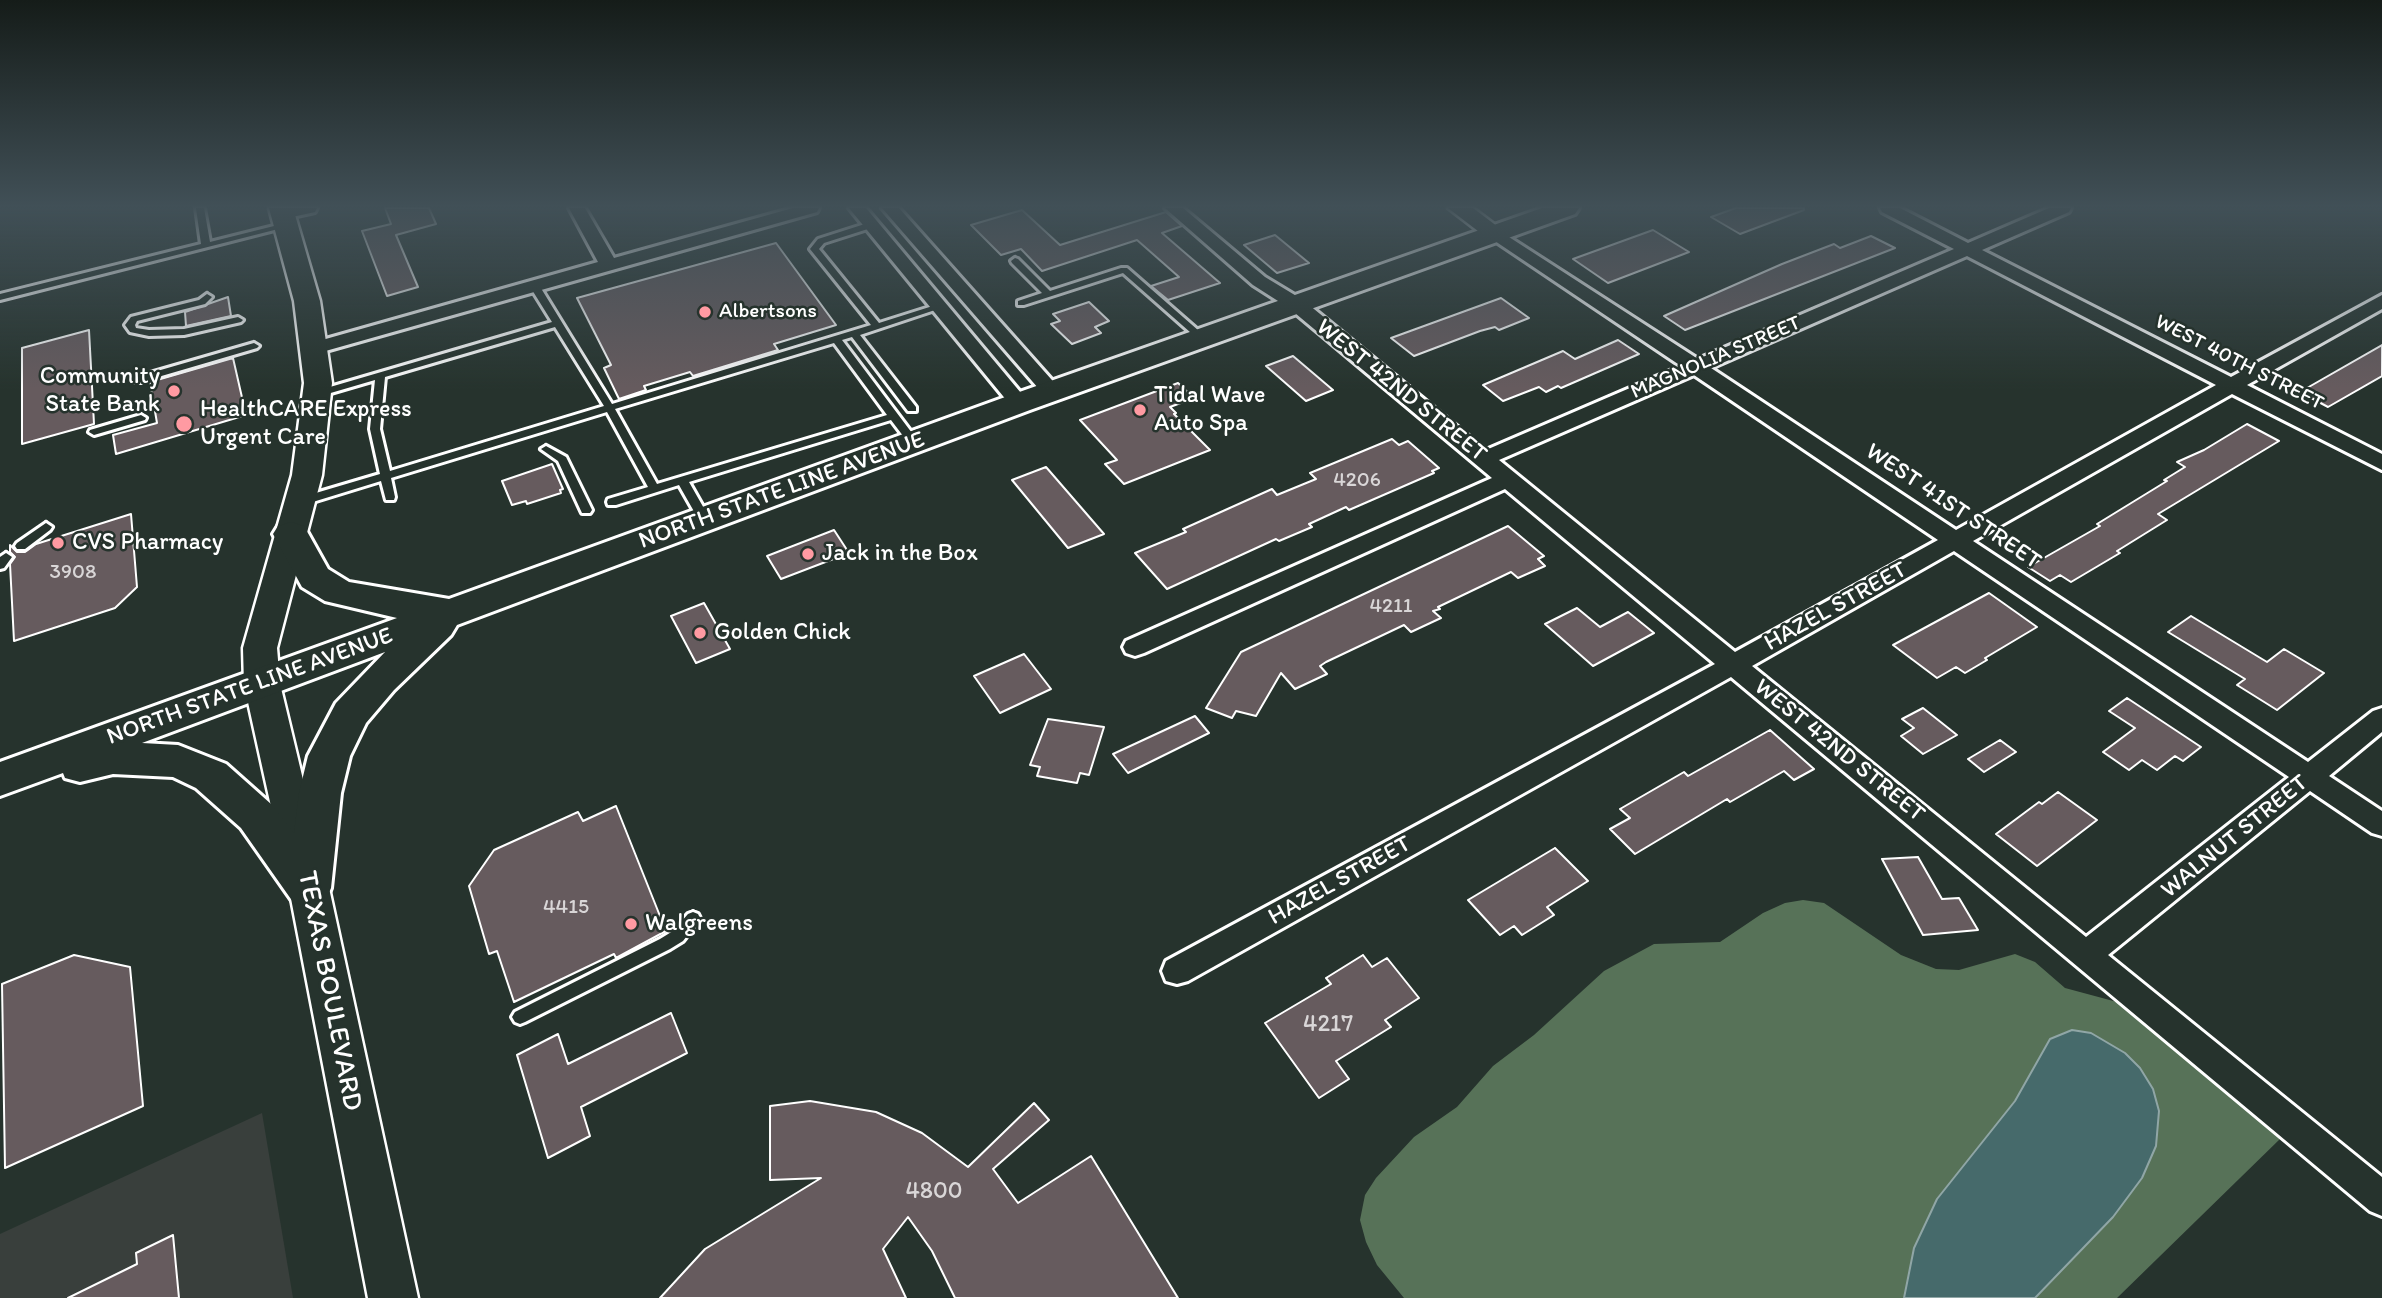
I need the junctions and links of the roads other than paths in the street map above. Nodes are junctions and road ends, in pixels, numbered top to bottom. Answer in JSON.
{"nodes":[{"id":1,"x":115,"y":269,"type":"edge"},
{"id":2,"x":301,"y":269,"type":"edge"},
{"id":3,"x":592,"y":269,"type":"edge"},
{"id":4,"x":831,"y":269,"type":"edge"},
{"id":5,"x":907,"y":269,"type":"edge"},
{"id":6,"x":944,"y":269,"type":"edge"},
{"id":7,"x":1023,"y":269,"type":"edge"},
{"id":8,"x":1245,"y":269,"type":"edge"},
{"id":9,"x":1395,"y":269,"type":"edge"},
{"id":10,"x":1548,"y":269,"type":"edge"},
{"id":11,"x":1923,"y":269,"type":"edge"},
{"id":12,"x":2006,"y":269,"type":"edge"},
{"id":13,"x":534,"y":285,"type":"junction"},
{"id":14,"x":1048,"y":294,"type":"junction"},
{"id":15,"x":0,"y":297,"type":"edge"},
{"id":16,"x":207,"y":297,"type":"dead end"},
{"id":17,"x":2382,"y":300,"type":"edge"},
{"id":18,"x":1021,"y":303,"type":"dead end"},
{"id":19,"x":1296,"y":304,"type":"junction"},
{"id":20,"x":939,"y":307,"type":"junction"},
{"id":21,"x":238,"y":320,"type":"dead end"},
{"id":22,"x":559,"y":323,"type":"junction"},
{"id":23,"x":877,"y":326,"type":"junction"},
{"id":24,"x":854,"y":333,"type":"junction"},
{"id":25,"x":1202,"y":338,"type":"junction"},
{"id":26,"x":836,"y":339,"type":"junction"},
{"id":27,"x":254,"y":346,"type":"dead end"},
{"id":28,"x":315,"y":348,"type":"junction"},
{"id":29,"x":1696,"y":367,"type":"junction"},
{"id":30,"x":380,"y":376,"type":"junction"},
{"id":31,"x":137,"y":380,"type":"dead end"},
{"id":32,"x":2231,"y":385,"type":"junction"},
{"id":33,"x":1052,"y":392,"type":"junction"},
{"id":34,"x":317,"y":394,"type":"junction"},
{"id":35,"x":1019,"y":403,"type":"junction"},
{"id":36,"x":609,"y":407,"type":"junction"},
{"id":37,"x":912,"y":410,"type":"dead end"},
{"id":38,"x":893,"y":416,"type":"junction"},
{"id":39,"x":141,"y":418,"type":"dead end"},
{"id":40,"x":94,"y":432,"type":"dead end"},
{"id":41,"x":914,"y":443,"type":"junction"},
{"id":42,"x":546,"y":449,"type":"dead end"},
{"id":43,"x":1484,"y":459,"type":"junction"},
{"id":44,"x":2382,"y":463,"type":"edge"},
{"id":45,"x":386,"y":475,"type":"junction"},
{"id":46,"x":1508,"y":479,"type":"junction"},
{"id":47,"x":682,"y":480,"type":"junction"},
{"id":48,"x":654,"y":488,"type":"junction"},
{"id":49,"x":390,"y":497,"type":"dead end"},
{"id":50,"x":612,"y":502,"type":"dead end"},
{"id":51,"x":586,"y":510,"type":"dead end"},
{"id":52,"x":295,"y":518,"type":"junction"},
{"id":53,"x":704,"y":519,"type":"junction"},
{"id":54,"x":46,"y":527,"type":"dead end"},
{"id":55,"x":1955,"y":540,"type":"junction"},
{"id":56,"x":20,"y":546,"type":"dead end"},
{"id":57,"x":451,"y":612,"type":"junction"},
{"id":58,"x":1135,"y":647,"type":"dead end"},
{"id":59,"x":1733,"y":664,"type":"junction"},
{"id":60,"x":262,"y":684,"type":"junction"},
{"id":61,"x":2382,"y":718,"type":"edge"},
{"id":62,"x":2310,"y":777,"type":"junction"},
{"id":63,"x":0,"y":779,"type":"edge"},
{"id":64,"x":0,"y":786,"type":"edge"},
{"id":65,"x":2382,"y":825,"type":"edge"},
{"id":66,"x":309,"y":888,"type":"junction"},
{"id":67,"x":693,"y":918,"type":"dead end"},
{"id":68,"x":2087,"y":954,"type":"junction"},
{"id":69,"x":1177,"y":971,"type":"dead end"},
{"id":70,"x":520,"y":1017,"type":"dead end"},
{"id":71,"x":2382,"y":1199,"type":"edge"},
{"id":72,"x":393,"y":1298,"type":"edge"}],
"edges":[{"from":1,"to":15,"type":"lane"},
{"from":2,"to":28,"type":"main road","name":"TEXAS BOULEVARD"},
{"from":3,"to":13,"type":"street"},
{"from":4,"to":23,"type":"lane"},
{"from":5,"to":20,"type":"street"},
{"from":6,"to":33,"type":"street"},
{"from":7,"to":14,"type":"lane"},
{"from":8,"to":19,"type":"street","name":"WEST 42ND STREET"},
{"from":9,"to":19,"type":"main road","name":"NORTH STATE LINE AVENUE"},
{"from":10,"to":29,"type":"street","name":"WEST 41ST STREET"},
{"from":11,"to":29,"type":"street","name":"MAGNOLIA STREET"},
{"from":12,"to":32,"type":"street","name":"WEST 40TH STREET"},
{"from":13,"to":22,"type":"lane"},
{"from":13,"to":28,"type":"street"},
{"from":14,"to":18,"type":"lane"},
{"from":14,"to":25,"type":"lane"},
{"from":16,"to":21,"type":"lane"},
{"from":17,"to":32,"type":"street","name":"HAZEL STREET"},
{"from":19,"to":25,"type":"main road","name":"NORTH STATE LINE AVENUE"},
{"from":19,"to":43,"type":"street","name":"WEST 42ND STREET"},
{"from":20,"to":23,"type":"lane"},
{"from":20,"to":35,"type":"street"},
{"from":22,"to":30,"type":"lane"},
{"from":22,"to":36,"type":"lane"},
{"from":23,"to":24,"type":"lane"},
{"from":24,"to":26,"type":"lane"},
{"from":24,"to":37,"type":"lane"},
{"from":25,"to":33,"type":"main road","name":"NORTH STATE LINE AVENUE"},
{"from":26,"to":36,"type":"lane"},
{"from":26,"to":38,"type":"lane"},
{"from":27,"to":31,"type":"lane"},
{"from":28,"to":34,"type":"main road","name":"TEXAS BOULEVARD"},
{"from":29,"to":43,"type":"street","name":"MAGNOLIA STREET"},
{"from":29,"to":55,"type":"street","name":"WEST 41ST STREET"},
{"from":30,"to":34,"type":"lane"},
{"from":30,"to":45,"type":"lane"},
{"from":32,"to":44,"type":"street","name":"WEST 40TH STREET"},
{"from":32,"to":55,"type":"street","name":"HAZEL STREET"},
{"from":33,"to":35,"type":"main road","name":"NORTH STATE LINE AVENUE"},
{"from":34,"to":52,"type":"main road","name":"TEXAS BOULEVARD"},
{"from":35,"to":41,"type":"main road","name":"NORTH STATE LINE AVENUE"},
{"from":36,"to":45,"type":"lane"},
{"from":36,"to":48,"type":"lane"},
{"from":38,"to":41,"type":"lane"},
{"from":38,"to":47,"type":"lane"},
{"from":39,"to":40,"type":"lane"},
{"from":41,"to":53,"type":"main road","name":"NORTH STATE LINE AVENUE"},
{"from":42,"to":51,"type":"lane"},
{"from":43,"to":46,"type":"street","name":"WEST 42ND STREET"},
{"from":45,"to":49,"type":"lane"},
{"from":45,"to":52,"type":"lane"},
{"from":46,"to":58,"type":"street"},
{"from":46,"to":59,"type":"street","name":"WEST 42ND STREET"},
{"from":47,"to":48,"type":"lane"},
{"from":47,"to":53,"type":"lane"},
{"from":48,"to":50,"type":"lane"},
{"from":52,"to":57,"type":"main road"},
{"from":52,"to":60,"type":"main road","name":"TEXAS BOULEVARD"},
{"from":53,"to":57,"type":"main road","name":"NORTH STATE LINE AVENUE"},
{"from":54,"to":56,"type":"lane"},
{"from":55,"to":59,"type":"street","name":"HAZEL STREET"},
{"from":55,"to":62,"type":"street","name":"WEST 41ST STREET"},
{"from":57,"to":60,"type":"main road","name":"NORTH STATE LINE AVENUE"},
{"from":57,"to":66,"type":"main road"},
{"from":59,"to":68,"type":"street","name":"WEST 42ND STREET"},
{"from":59,"to":69,"type":"street","name":"HAZEL STREET"},
{"from":60,"to":63,"type":"main road","name":"NORTH STATE LINE AVENUE"},
{"from":60,"to":66,"type":"main road","name":"TEXAS BOULEVARD"},
{"from":61,"to":62,"type":"street","name":"WALNUT STREET"},
{"from":62,"to":65,"type":"street","name":"WEST 41ST STREET"},
{"from":62,"to":68,"type":"street","name":"WALNUT STREET"},
{"from":64,"to":66,"type":"main road"},
{"from":66,"to":72,"type":"main road","name":"TEXAS BOULEVARD"},
{"from":67,"to":70,"type":"lane"},
{"from":68,"to":71,"type":"street","name":"WEST 42ND STREET"}]}
